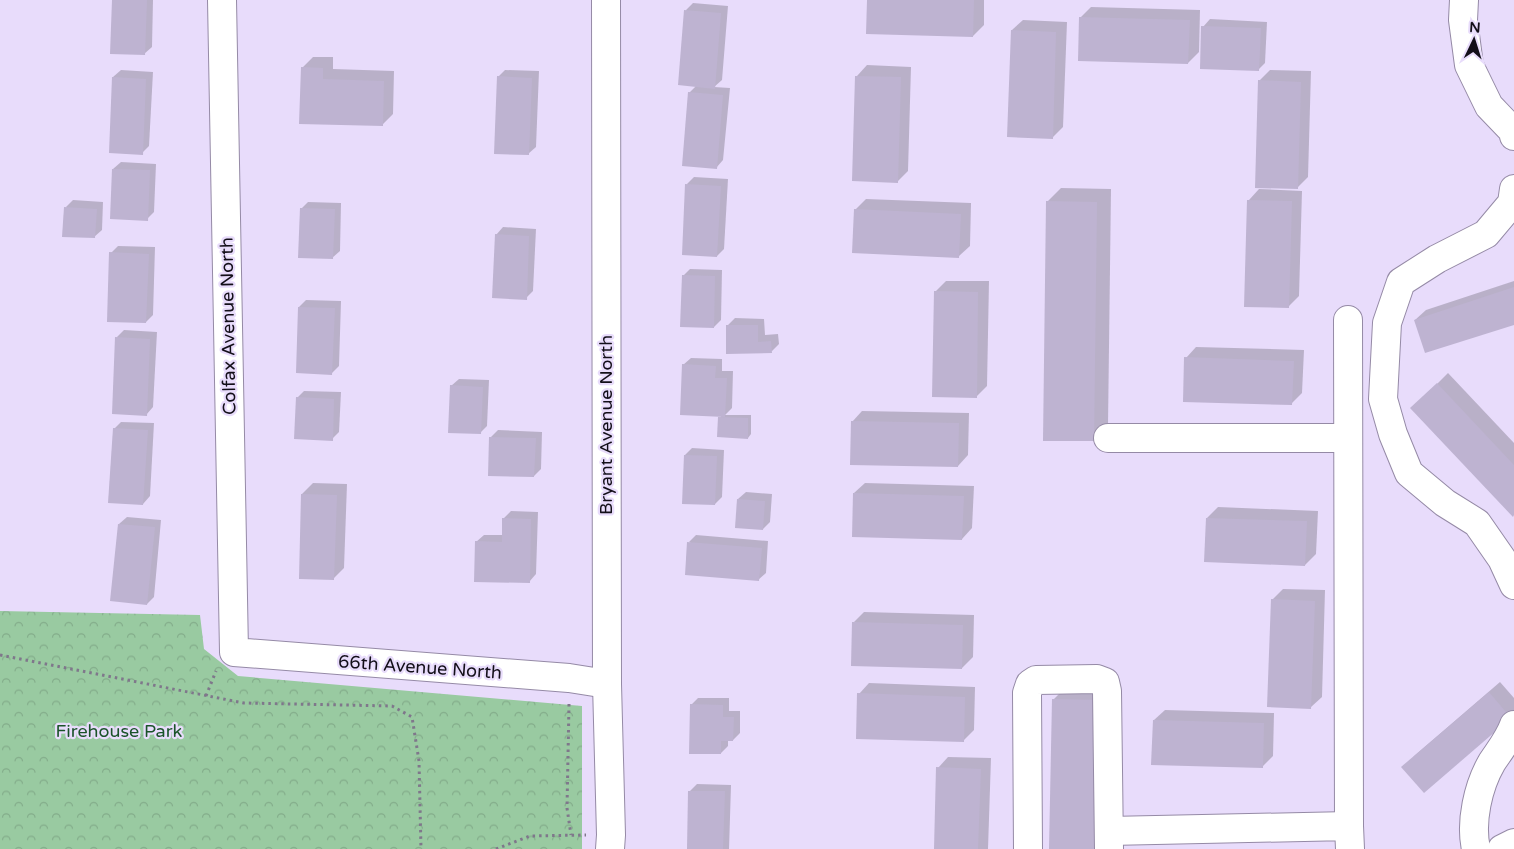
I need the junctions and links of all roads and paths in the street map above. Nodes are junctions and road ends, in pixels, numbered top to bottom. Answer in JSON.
{"nodes":[{"id":1,"x":222,"y":0,"type":"edge"},
{"id":2,"x":606,"y":0,"type":"edge"},
{"id":3,"x":1464,"y":0,"type":"edge"},
{"id":4,"x":1514,"y":136,"type":"edge"},
{"id":5,"x":1514,"y":190,"type":"edge"},
{"id":6,"x":1348,"y":320,"type":"dead end"},
{"id":7,"x":1108,"y":438,"type":"dead end"},
{"id":8,"x":1348,"y":438,"type":"junction"},
{"id":9,"x":1514,"y":585,"type":"edge"},
{"id":10,"x":234,"y":652,"type":"joint"},
{"id":11,"x":0,"y":654,"type":"edge"},
{"id":12,"x":569,"y":678,"type":"junction"},
{"id":13,"x":607,"y":684,"type":"junction"},
{"id":14,"x":1514,"y":725,"type":"edge"},
{"id":15,"x":571,"y":835,"type":"junction"},
{"id":16,"x":1350,"y":837,"type":"edge"},
{"id":17,"x":1109,"y":840,"type":"edge"},
{"id":18,"x":610,"y":842,"type":"edge"},
{"id":19,"x":1514,"y":843,"type":"edge"},
{"id":20,"x":421,"y":849,"type":"edge"},
{"id":21,"x":496,"y":849,"type":"edge"},
{"id":22,"x":1028,"y":849,"type":"edge"},
{"id":23,"x":1476,"y":849,"type":"edge"},
{"id":24,"x":1502,"y":849,"type":"edge"}],
"edges":[{"from":1,"to":10,"type":"street","name":"Colfax Avenue North"},
{"from":2,"to":13,"type":"street","name":"Bryant Avenue North"},
{"from":3,"to":4,"type":"street"},
{"from":5,"to":9,"type":"street"},
{"from":6,"to":8,"type":"street"},
{"from":7,"to":8,"type":"street"},
{"from":8,"to":16,"type":"street"},
{"from":10,"to":12,"type":"street","name":"66th Avenue North"},
{"from":11,"to":20,"type":"path"},
{"from":12,"to":13,"type":"street","name":"66th Avenue North"},
{"from":12,"to":15,"type":"path"},
{"from":13,"to":18,"type":"street","name":"Bryant Avenue North"},
{"from":14,"to":23,"type":"street"},
{"from":15,"to":18,"type":"path"},
{"from":15,"to":21,"type":"path"},
{"from":16,"to":17,"type":"street"},
{"from":17,"to":22,"type":"street"},
{"from":19,"to":24,"type":"street"}]}
